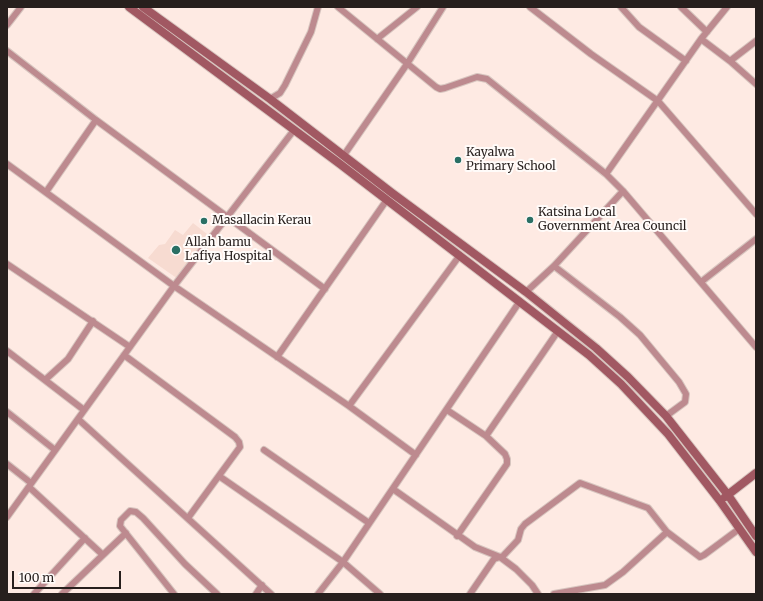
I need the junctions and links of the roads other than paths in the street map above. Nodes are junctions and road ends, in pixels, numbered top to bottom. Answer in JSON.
{"nodes":[{"id":1,"x":21,"y":7,"type":"edge"},
{"id":2,"x":129,"y":7,"type":"edge"},
{"id":3,"x":143,"y":7,"type":"edge"},
{"id":4,"x":318,"y":7,"type":"edge"},
{"id":5,"x":338,"y":7,"type":"edge"},
{"id":6,"x":417,"y":7,"type":"edge"},
{"id":7,"x":442,"y":7,"type":"edge"},
{"id":8,"x":530,"y":7,"type":"edge"},
{"id":9,"x":621,"y":7,"type":"edge"},
{"id":10,"x":681,"y":7,"type":"edge"},
{"id":11,"x":727,"y":7,"type":"edge"},
{"id":12,"x":7,"y":25,"type":"edge"},
{"id":13,"x":707,"y":32,"type":"junction"},
{"id":14,"x":377,"y":39,"type":"junction"},
{"id":15,"x":701,"y":40,"type":"junction"},
{"id":16,"x":756,"y":41,"type":"edge"},
{"id":17,"x":7,"y":51,"type":"edge"},
{"id":18,"x":686,"y":61,"type":"junction"},
{"id":19,"x":730,"y":61,"type":"junction"},
{"id":20,"x":407,"y":64,"type":"junction"},
{"id":21,"x":756,"y":84,"type":"edge"},
{"id":22,"x":270,"y":99,"type":"junction"},
{"id":23,"x":658,"y":101,"type":"junction"},
{"id":24,"x":96,"y":120,"type":"junction"},
{"id":25,"x":294,"y":130,"type":"junction"},
{"id":26,"x":344,"y":155,"type":"junction"},
{"id":27,"x":7,"y":164,"type":"edge"},
{"id":28,"x":606,"y":174,"type":"junction"},
{"id":29,"x":623,"y":191,"type":"junction"},
{"id":30,"x":46,"y":192,"type":"junction"},
{"id":31,"x":386,"y":201,"type":"junction"},
{"id":32,"x":756,"y":214,"type":"edge"},
{"id":33,"x":226,"y":216,"type":"junction"},
{"id":34,"x":756,"y":239,"type":"edge"},
{"id":35,"x":460,"y":255,"type":"junction"},
{"id":36,"x":7,"y":264,"type":"edge"},
{"id":37,"x":554,"y":266,"type":"junction"},
{"id":38,"x":701,"y":282,"type":"junction"},
{"id":39,"x":174,"y":286,"type":"junction"},
{"id":40,"x":325,"y":289,"type":"junction"},
{"id":41,"x":526,"y":292,"type":"junction"},
{"id":42,"x":520,"y":301,"type":"junction"},
{"id":43,"x":93,"y":321,"type":"junction"},
{"id":44,"x":558,"y":331,"type":"junction"},
{"id":45,"x":130,"y":347,"type":"junction"},
{"id":46,"x":756,"y":347,"type":"edge"},
{"id":47,"x":7,"y":351,"type":"edge"},
{"id":48,"x":124,"y":355,"type":"junction"},
{"id":49,"x":277,"y":357,"type":"junction"},
{"id":50,"x":45,"y":380,"type":"junction"},
{"id":51,"x":349,"y":406,"type":"junction"},
{"id":52,"x":84,"y":410,"type":"junction"},
{"id":53,"x":447,"y":410,"type":"junction"},
{"id":54,"x":7,"y":412,"type":"edge"},
{"id":55,"x":666,"y":416,"type":"junction"},
{"id":56,"x":78,"y":419,"type":"junction"},
{"id":57,"x":486,"y":436,"type":"junction"},
{"id":58,"x":56,"y":450,"type":"junction"},
{"id":59,"x":264,"y":450,"type":"dead end"},
{"id":60,"x":416,"y":455,"type":"junction"},
{"id":61,"x":7,"y":464,"type":"edge"},
{"id":62,"x":756,"y":474,"type":"edge"},
{"id":63,"x":219,"y":476,"type":"junction"},
{"id":64,"x":30,"y":485,"type":"junction"},
{"id":65,"x":393,"y":489,"type":"junction"},
{"id":66,"x":728,"y":495,"type":"junction"},
{"id":67,"x":720,"y":501,"type":"junction"},
{"id":68,"x":10,"y":508,"type":"edge"},
{"id":69,"x":7,"y":517,"type":"edge"},
{"id":70,"x":188,"y":518,"type":"junction"},
{"id":71,"x":369,"y":523,"type":"junction"},
{"id":72,"x":739,"y":529,"type":"junction"},
{"id":73,"x":667,"y":532,"type":"junction"},
{"id":74,"x":126,"y":533,"type":"junction"},
{"id":75,"x":457,"y":536,"type":"junction"},
{"id":76,"x":756,"y":536,"type":"edge"},
{"id":77,"x":85,"y":538,"type":"junction"},
{"id":78,"x":756,"y":552,"type":"edge"},
{"id":79,"x":103,"y":554,"type":"junction"},
{"id":80,"x":500,"y":557,"type":"junction"},
{"id":81,"x":343,"y":562,"type":"junction"},
{"id":82,"x":262,"y":585,"type":"junction"},
{"id":83,"x":535,"y":593,"type":"edge"},
{"id":84,"x":34,"y":594,"type":"edge"},
{"id":85,"x":62,"y":594,"type":"edge"},
{"id":86,"x":174,"y":594,"type":"edge"},
{"id":87,"x":217,"y":594,"type":"edge"},
{"id":88,"x":256,"y":594,"type":"edge"},
{"id":89,"x":271,"y":594,"type":"edge"},
{"id":90,"x":318,"y":594,"type":"edge"},
{"id":91,"x":380,"y":594,"type":"edge"},
{"id":92,"x":470,"y":594,"type":"edge"},
{"id":93,"x":554,"y":594,"type":"edge"}],
"edges":[{"from":1,"to":12,"type":"street"},
{"from":2,"to":25,"type":"main road"},
{"from":3,"to":22,"type":"main road"},
{"from":4,"to":22,"type":"street"},
{"from":5,"to":14,"type":"street"},
{"from":6,"to":14,"type":"street"},
{"from":7,"to":20,"type":"street"},
{"from":8,"to":23,"type":"street"},
{"from":9,"to":18,"type":"street"},
{"from":10,"to":13,"type":"street"},
{"from":11,"to":13,"type":"street"},
{"from":13,"to":15,"type":"street"},
{"from":14,"to":20,"type":"street"},
{"from":15,"to":18,"type":"street"},
{"from":15,"to":19,"type":"street"},
{"from":16,"to":19,"type":"street"},
{"from":17,"to":24,"type":"street"},
{"from":18,"to":23,"type":"street"},
{"from":19,"to":21,"type":"street"},
{"from":20,"to":26,"type":"street"},
{"from":20,"to":28,"type":"street"},
{"from":22,"to":26,"type":"main road"},
{"from":23,"to":28,"type":"street"},
{"from":23,"to":32,"type":"street"},
{"from":24,"to":30,"type":"street"},
{"from":24,"to":33,"type":"street"},
{"from":25,"to":31,"type":"main road"},
{"from":25,"to":33,"type":"street"},
{"from":26,"to":41,"type":"main road"},
{"from":27,"to":30,"type":"street"},
{"from":28,"to":29,"type":"street"},
{"from":29,"to":37,"type":"street"},
{"from":29,"to":38,"type":"street"},
{"from":30,"to":39,"type":"street"},
{"from":31,"to":35,"type":"main road"},
{"from":31,"to":40,"type":"street"},
{"from":33,"to":39,"type":"street"},
{"from":33,"to":40,"type":"street"},
{"from":34,"to":38,"type":"street"},
{"from":35,"to":42,"type":"main road"},
{"from":35,"to":51,"type":"street"},
{"from":36,"to":43,"type":"street"},
{"from":37,"to":41,"type":"street"},
{"from":37,"to":55,"type":"street"},
{"from":38,"to":46,"type":"street"},
{"from":39,"to":45,"type":"street"},
{"from":39,"to":49,"type":"street"},
{"from":40,"to":49,"type":"street"},
{"from":41,"to":55,"type":"main road"},
{"from":42,"to":44,"type":"main road"},
{"from":42,"to":53,"type":"street"},
{"from":43,"to":45,"type":"street"},
{"from":43,"to":50,"type":"street"},
{"from":44,"to":57,"type":"street"},
{"from":44,"to":67,"type":"main road"},
{"from":45,"to":48,"type":"street"},
{"from":47,"to":50,"type":"street"},
{"from":48,"to":52,"type":"street"},
{"from":48,"to":63,"type":"street"},
{"from":49,"to":51,"type":"street"},
{"from":50,"to":52,"type":"street"},
{"from":51,"to":60,"type":"street"},
{"from":52,"to":56,"type":"street"},
{"from":53,"to":57,"type":"street"},
{"from":53,"to":60,"type":"street"},
{"from":54,"to":58,"type":"street"},
{"from":55,"to":66,"type":"main road"},
{"from":56,"to":58,"type":"street"},
{"from":56,"to":70,"type":"street"},
{"from":57,"to":75,"type":"street"},
{"from":58,"to":64,"type":"street"},
{"from":59,"to":71,"type":"street"},
{"from":60,"to":65,"type":"street"},
{"from":61,"to":64,"type":"street"},
{"from":62,"to":66,"type":"main road"},
{"from":63,"to":70,"type":"street"},
{"from":63,"to":81,"type":"street"},
{"from":64,"to":68,"type":"street"},
{"from":64,"to":77,"type":"street"},
{"from":65,"to":71,"type":"street"},
{"from":65,"to":75,"type":"street"},
{"from":66,"to":67,"type":"main road"},
{"from":66,"to":76,"type":"main road"},
{"from":67,"to":72,"type":"main road"},
{"from":68,"to":69,"type":"street"},
{"from":70,"to":82,"type":"street"},
{"from":71,"to":81,"type":"street"},
{"from":72,"to":73,"type":"street"},
{"from":72,"to":78,"type":"main road"},
{"from":73,"to":80,"type":"street"},
{"from":73,"to":93,"type":"street"},
{"from":74,"to":79,"type":"street"},
{"from":74,"to":86,"type":"street"},
{"from":74,"to":87,"type":"street"},
{"from":75,"to":80,"type":"street"},
{"from":77,"to":79,"type":"street"},
{"from":77,"to":84,"type":"street"},
{"from":79,"to":85,"type":"street"},
{"from":80,"to":83,"type":"street"},
{"from":80,"to":92,"type":"street"},
{"from":81,"to":90,"type":"street"},
{"from":81,"to":91,"type":"street"},
{"from":82,"to":88,"type":"street"},
{"from":82,"to":89,"type":"street"}]}
